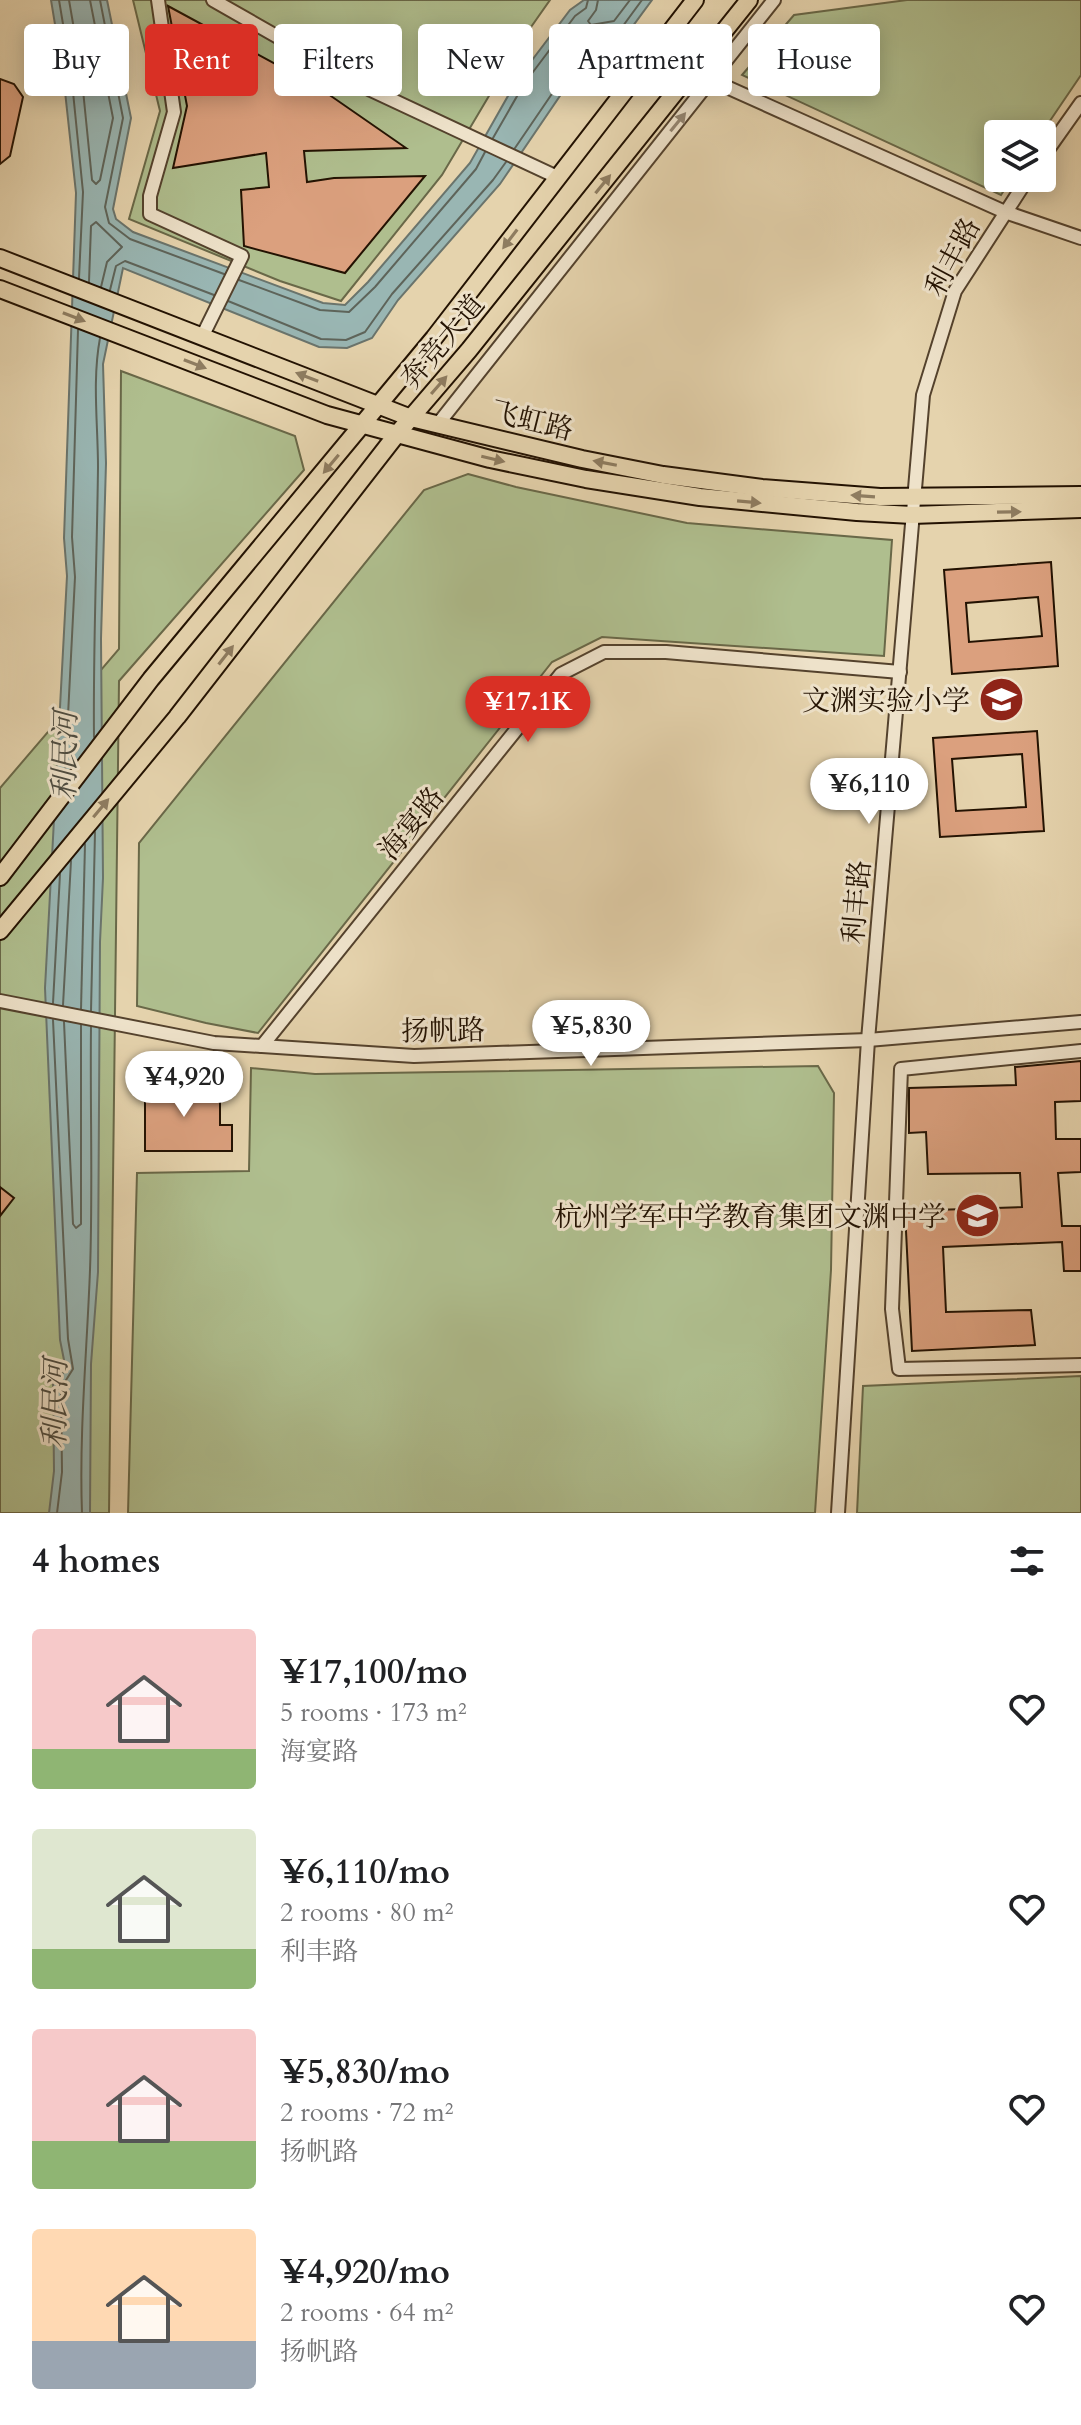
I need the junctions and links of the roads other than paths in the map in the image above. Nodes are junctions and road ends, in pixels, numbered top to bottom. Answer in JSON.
{"nodes":[{"id":1,"x":158,"y":0,"type":"edge"},
{"id":2,"x":213,"y":0,"type":"edge"},
{"id":3,"x":695,"y":0,"type":"edge"},
{"id":4,"x":749,"y":0,"type":"edge"},
{"id":5,"x":774,"y":0,"type":"edge"},
{"id":6,"x":732,"y":53,"type":"edge"},
{"id":7,"x":732,"y":89,"type":"edge"},
{"id":8,"x":698,"y":96,"type":"edge"},
{"id":9,"x":1081,"y":103,"type":"edge"},
{"id":10,"x":1056,"y":138,"type":"edge"},
{"id":11,"x":557,"y":177,"type":"junction"},
{"id":12,"x":1019,"y":192,"type":"edge"},
{"id":13,"x":1005,"y":212,"type":"junction"},
{"id":14,"x":1081,"y":238,"type":"edge"},
{"id":15,"x":0,"y":258,"type":"edge"},
{"id":16,"x":0,"y":289,"type":"edge"},
{"id":17,"x":202,"y":337,"type":"junction"},
{"id":18,"x":379,"y":406,"type":"junction"},
{"id":19,"x":411,"y":418,"type":"junction"},
{"id":20,"x":438,"y":424,"type":"junction"},
{"id":21,"x":363,"y":426,"type":"junction"},
{"id":22,"x":397,"y":434,"type":"junction"},
{"id":23,"x":1081,"y":495,"type":"edge"},
{"id":24,"x":915,"y":497,"type":"junction"},
{"id":25,"x":1081,"y":509,"type":"edge"},
{"id":26,"x":912,"y":515,"type":"junction"},
{"id":27,"x":900,"y":672,"type":"junction"},
{"id":28,"x":0,"y":877,"type":"edge"},
{"id":29,"x":0,"y":931,"type":"edge"},
{"id":30,"x":0,"y":1001,"type":"edge"},
{"id":31,"x":1081,"y":1022,"type":"edge"},
{"id":32,"x":868,"y":1040,"type":"junction"},
{"id":33,"x":262,"y":1046,"type":"junction"},
{"id":34,"x":1081,"y":1051,"type":"edge"},
{"id":35,"x":1081,"y":1365,"type":"edge"},
{"id":36,"x":838,"y":1513,"type":"edge"}],
"edges":[{"from":1,"to":17,"type":"street"},
{"from":2,"to":11,"type":"street"},
{"from":3,"to":11,"type":"main road","name":"奔竞大道"},
{"from":19,"to":4,"type":"main road","name":"奔竞大道","one_way":true},
{"from":5,"to":6,"type":"street"},
{"from":7,"to":13,"type":"street"},
{"from":20,"to":8,"type":"street","one_way":true},
{"from":9,"to":10,"type":"street"},
{"from":11,"to":18,"type":"main road","name":"奔竞大道","one_way":true},
{"from":12,"to":13,"type":"street","name":"利丰路"},
{"from":13,"to":14,"type":"street"},
{"from":13,"to":24,"type":"street","name":"利丰路"},
{"from":15,"to":17,"type":"main road","name":"飞虹路"},
{"from":16,"to":21,"type":"main road","name":"飞虹路","one_way":true},
{"from":18,"to":17,"type":"main road","name":"飞虹路","one_way":true},
{"from":18,"to":19,"type":"main road","name":"飞虹路"},
{"from":18,"to":21,"type":"main road","name":"奔竞大道"},
{"from":19,"to":20,"type":"main road","name":"飞虹路"},
{"from":19,"to":22,"type":"main road","name":"奔竞大道"},
{"from":24,"to":20,"type":"main road","name":"飞虹路","one_way":true},
{"from":21,"to":22,"type":"main road","name":"飞虹路"},
{"from":21,"to":28,"type":"main road","name":"奔竞大道","one_way":true},
{"from":22,"to":26,"type":"main road","name":"飞虹路","one_way":true},
{"from":29,"to":22,"type":"main road","name":"奔竞大道","one_way":true},
{"from":23,"to":24,"type":"main road","name":"飞虹路"},
{"from":24,"to":26,"type":"street","name":"利丰路"},
{"from":26,"to":25,"type":"main road","name":"飞虹路","one_way":true},
{"from":26,"to":27,"type":"street","name":"利丰路"},
{"from":27,"to":32,"type":"street","name":"利丰路"},
{"from":27,"to":33,"type":"street","name":"海宴路"},
{"from":30,"to":33,"type":"street","name":"扬帆路"},
{"from":31,"to":32,"type":"street","name":"扬帆路"},
{"from":32,"to":33,"type":"street","name":"扬帆路"},
{"from":32,"to":36,"type":"street","name":"利丰路"},
{"from":34,"to":35,"type":"street"}]}
